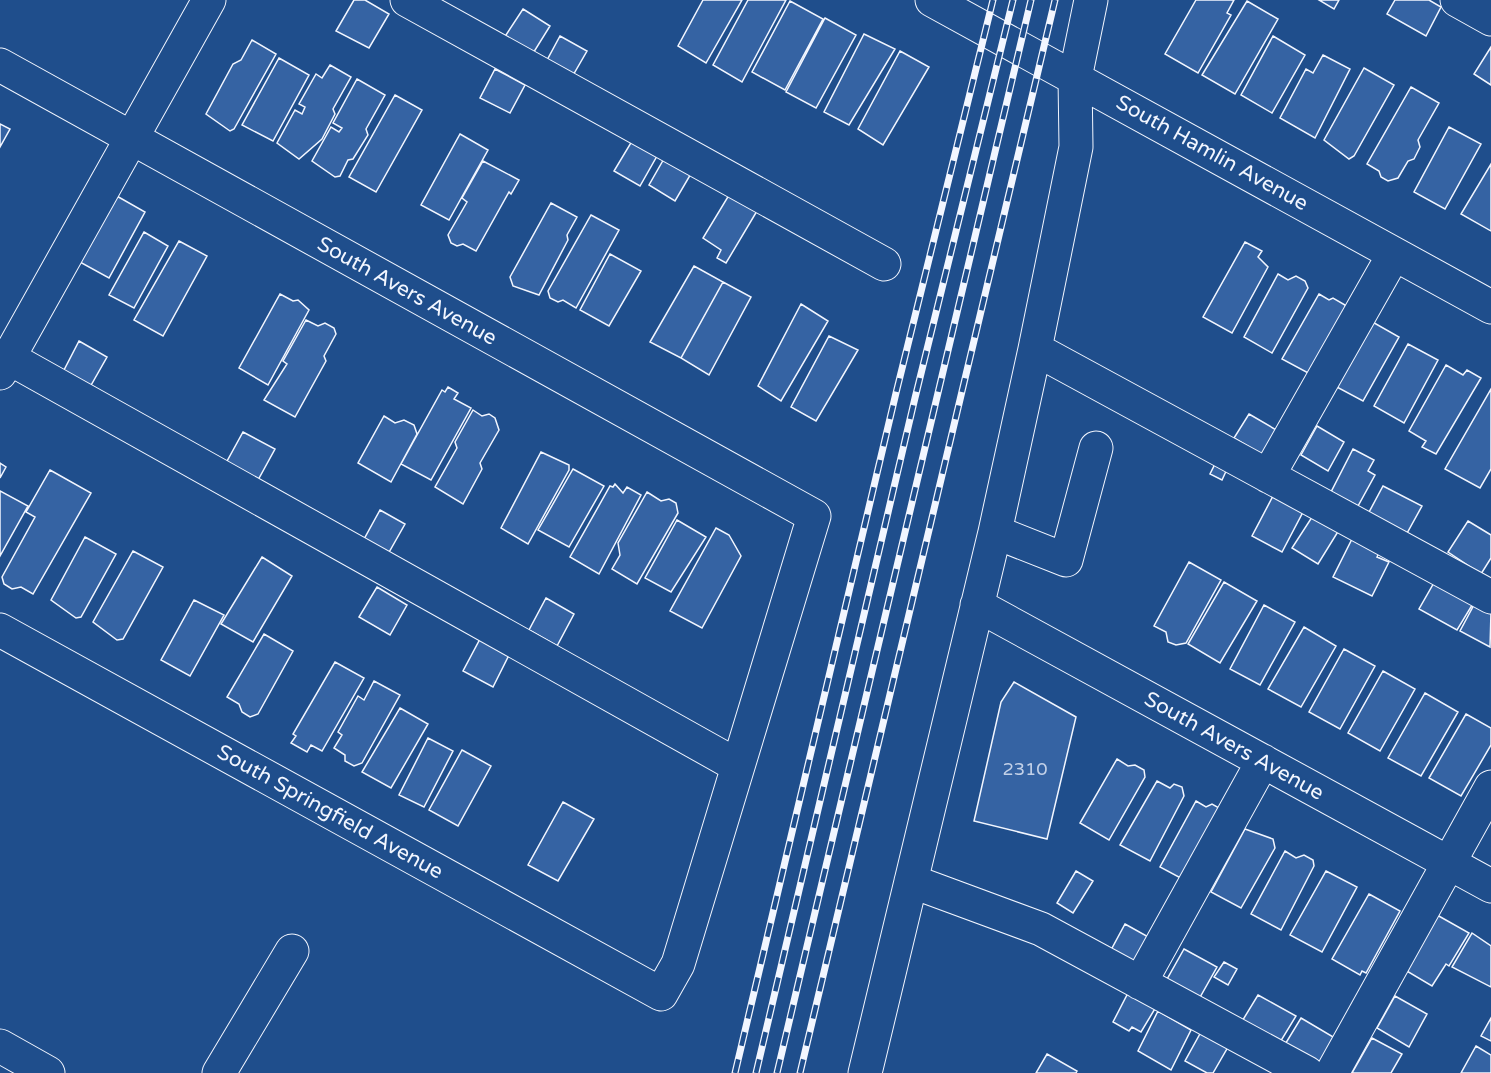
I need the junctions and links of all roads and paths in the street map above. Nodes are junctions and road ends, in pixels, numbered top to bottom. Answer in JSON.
{"nodes":[{"id":1,"x":209,"y":0,"type":"edge"},
{"id":2,"x":407,"y":0,"type":"edge"},
{"id":3,"x":932,"y":0,"type":"edge"},
{"id":4,"x":1091,"y":0,"type":"edge"},
{"id":5,"x":1457,"y":0,"type":"edge"},
{"id":6,"x":1491,"y":19,"type":"edge"},
{"id":7,"x":0,"y":65,"type":"edge"},
{"id":8,"x":1075,"y":78,"type":"junction"},
{"id":9,"x":132,"y":138,"type":"junction"},
{"id":10,"x":1394,"y":254,"type":"junction"},
{"id":11,"x":884,"y":264,"type":"dead end"},
{"id":12,"x":1491,"y":307,"type":"edge"},
{"id":13,"x":1035,"y":350,"type":"junction"},
{"id":14,"x":4,"y":365,"type":"edge"},
{"id":15,"x":1096,"y":448,"type":"dead end"},
{"id":16,"x":1268,"y":476,"type":"junction"},
{"id":17,"x":995,"y":532,"type":"junction"},
{"id":18,"x":1491,"y":597,"type":"edge"},
{"id":19,"x":977,"y":605,"type":"junction"},
{"id":20,"x":0,"y":630,"type":"edge"},
{"id":21,"x":1263,"y":761,"type":"junction"},
{"id":22,"x":738,"y":766,"type":"junction"},
{"id":23,"x":1491,"y":787,"type":"edge"},
{"id":24,"x":1449,"y":863,"type":"junction"},
{"id":25,"x":911,"y":881,"type":"junction"},
{"id":26,"x":1491,"y":886,"type":"edge"},
{"id":27,"x":292,"y":951,"type":"dead end"},
{"id":28,"x":1140,"y":983,"type":"junction"},
{"id":29,"x":0,"y":1046,"type":"edge"},
{"id":30,"x":48,"y":1073,"type":"edge"},
{"id":31,"x":219,"y":1073,"type":"edge"},
{"id":32,"x":866,"y":1073,"type":"edge"},
{"id":33,"x":1307,"y":1073,"type":"edge"},
{"id":34,"x":1332,"y":1073,"type":"edge"}],
"edges":[{"from":1,"to":9,"type":"street"},
{"from":2,"to":11,"type":"street"},
{"from":3,"to":8,"type":"street","name":"South Hamlin Avenue"},
{"from":4,"to":8,"type":"street"},
{"from":5,"to":6,"type":"street"},
{"from":7,"to":9,"type":"street","name":"South Avers Avenue"},
{"from":8,"to":10,"type":"street","name":"South Hamlin Avenue"},
{"from":8,"to":13,"type":"street"},
{"from":9,"to":14,"type":"street"},
{"from":9,"to":22,"type":"street","name":"South Avers Avenue"},
{"from":10,"to":12,"type":"street","name":"South Hamlin Avenue"},
{"from":10,"to":16,"type":"street"},
{"from":13,"to":16,"type":"street"},
{"from":13,"to":17,"type":"street"},
{"from":14,"to":22,"type":"street"},
{"from":15,"to":17,"type":"street"},
{"from":16,"to":18,"type":"street"},
{"from":17,"to":19,"type":"street"},
{"from":19,"to":21,"type":"street","name":"South Avers Avenue"},
{"from":19,"to":25,"type":"street"},
{"from":20,"to":22,"type":"street","name":"South Springfield Avenue"},
{"from":21,"to":24,"type":"street","name":"South Avers Avenue"},
{"from":21,"to":28,"type":"street"},
{"from":23,"to":24,"type":"street"},
{"from":24,"to":26,"type":"street","name":"South Avers Avenue"},
{"from":24,"to":34,"type":"street"},
{"from":25,"to":28,"type":"street"},
{"from":25,"to":32,"type":"street"},
{"from":27,"to":31,"type":"street"},
{"from":28,"to":33,"type":"street"},
{"from":29,"to":30,"type":"street"}]}
